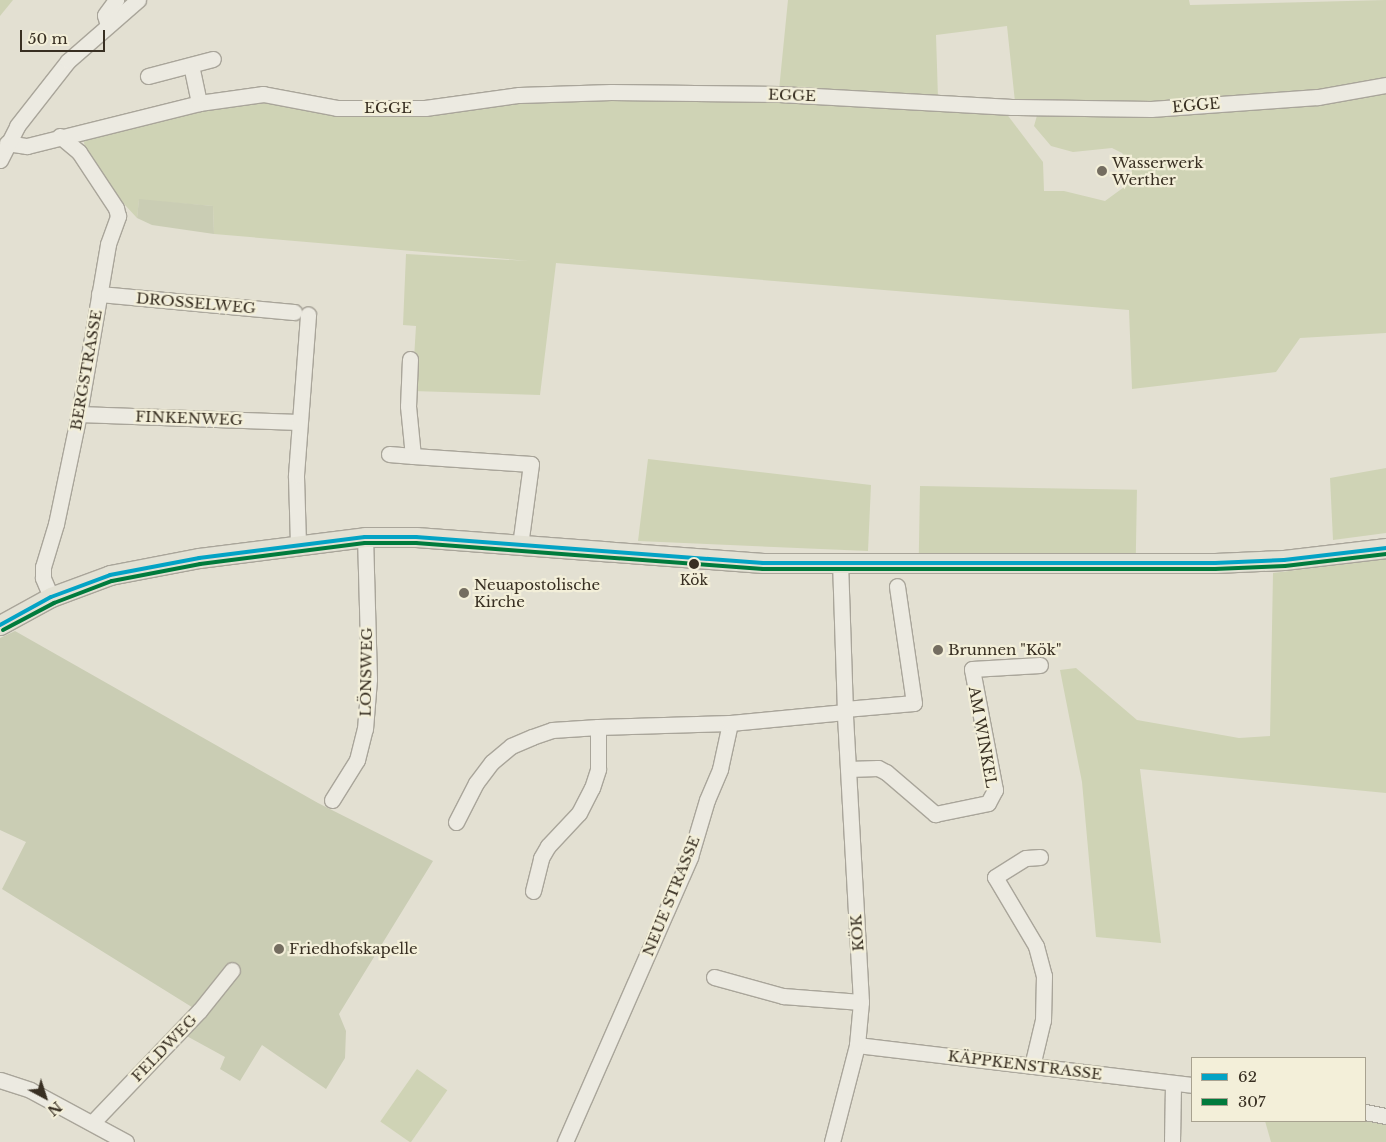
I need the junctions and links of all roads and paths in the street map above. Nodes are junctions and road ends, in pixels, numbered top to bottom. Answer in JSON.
{"nodes":[{"id":1,"x":116,"y":0,"type":"edge"},
{"id":2,"x":138,"y":0,"type":"edge"},
{"id":3,"x":108,"y":24,"type":"junction"},
{"id":4,"x":213,"y":59,"type":"dead end"},
{"id":5,"x":192,"y":65,"type":"junction"},
{"id":6,"x":148,"y":76,"type":"dead end"},
{"id":7,"x":1386,"y":85,"type":"edge"},
{"id":8,"x":199,"y":104,"type":"junction"},
{"id":9,"x":86,"y":129,"type":"junction"},
{"id":10,"x":60,"y":136,"type":"junction"},
{"id":11,"x":7,"y":143,"type":"junction"},
{"id":12,"x":79,"y":152,"type":"junction"},
{"id":13,"x":0,"y":160,"type":"edge"},
{"id":14,"x":99,"y":294,"type":"junction"},
{"id":15,"x":410,"y":359,"type":"dead end"},
{"id":16,"x":80,"y":414,"type":"junction"},
{"id":17,"x":298,"y":422,"type":"junction"},
{"id":18,"x":389,"y":454,"type":"dead end"},
{"id":19,"x":413,"y":456,"type":"junction"},
{"id":20,"x":365,"y":537,"type":"junction"},
{"id":21,"x":298,"y":544,"type":"junction"},
{"id":22,"x":520,"y":545,"type":"junction"},
{"id":23,"x":1386,"y":548,"type":"edge"},
{"id":24,"x":840,"y":564,"type":"junction"},
{"id":25,"x":897,"y":586,"type":"dead end"},
{"id":26,"x":50,"y":597,"type":"junction"},
{"id":27,"x":0,"y":625,"type":"edge"},
{"id":28,"x":1040,"y":665,"type":"dead end"},
{"id":29,"x":845,"y":711,"type":"junction"},
{"id":30,"x":730,"y":723,"type":"junction"},
{"id":31,"x":598,"y":727,"type":"junction"},
{"id":32,"x":848,"y":769,"type":"junction"},
{"id":33,"x":332,"y":800,"type":"dead end"},
{"id":34,"x":456,"y":822,"type":"dead end"},
{"id":35,"x":1040,"y":857,"type":"dead end"},
{"id":36,"x":534,"y":891,"type":"dead end"},
{"id":37,"x":232,"y":970,"type":"dead end"},
{"id":38,"x":714,"y":977,"type":"dead end"},
{"id":39,"x":861,"y":1002,"type":"junction"},
{"id":40,"x":857,"y":1045,"type":"junction"},
{"id":41,"x":1032,"y":1066,"type":"junction"},
{"id":42,"x":0,"y":1080,"type":"edge"},
{"id":43,"x":1173,"y":1083,"type":"junction"},
{"id":44,"x":1191,"y":1086,"type":"edge"},
{"id":45,"x":1366,"y":1112,"type":"edge"},
{"id":46,"x":1386,"y":1116,"type":"edge"},
{"id":47,"x":92,"y":1123,"type":"junction"},
{"id":48,"x":126,"y":1142,"type":"edge"},
{"id":49,"x":565,"y":1142,"type":"edge"},
{"id":50,"x":832,"y":1142,"type":"edge"},
{"id":51,"x":1172,"y":1142,"type":"edge"}],
"edges":[{"from":1,"to":3,"type":"street"},
{"from":2,"to":3,"type":"street"},
{"from":3,"to":11,"type":"street"},
{"from":4,"to":5,"type":"street"},
{"from":5,"to":6,"type":"street"},
{"from":5,"to":8,"type":"street"},
{"from":7,"to":8,"type":"street","name":"EGGE"},
{"from":8,"to":9,"type":"street","name":"EGGE"},
{"from":9,"to":10,"type":"street","name":"EGGE"},
{"from":9,"to":12,"type":"street"},
{"from":10,"to":11,"type":"street","name":"EGGE"},
{"from":10,"to":12,"type":"street","name":"BERGSTRASSE"},
{"from":11,"to":13,"type":"street"},
{"from":12,"to":14,"type":"street","name":"BERGSTRASSE"},
{"from":14,"to":16,"type":"street","name":"BERGSTRASSE"},
{"from":14,"to":17,"type":"street","name":"DROSSELWEG"},
{"from":15,"to":19,"type":"street"},
{"from":16,"to":17,"type":"street","name":"FINKENWEG"},
{"from":16,"to":26,"type":"street","name":"BERGSTRASSE"},
{"from":17,"to":21,"type":"street"},
{"from":18,"to":19,"type":"street"},
{"from":19,"to":22,"type":"street"},
{"from":20,"to":21,"type":"main road"},
{"from":20,"to":22,"type":"main road"},
{"from":20,"to":33,"type":"street","name":"LÖNSWEG"},
{"from":21,"to":26,"type":"main road"},
{"from":22,"to":24,"type":"main road"},
{"from":23,"to":24,"type":"main road"},
{"from":24,"to":29,"type":"street","name":"KÖK"},
{"from":25,"to":29,"type":"street"},
{"from":26,"to":27,"type":"main road"},
{"from":28,"to":32,"type":"street","name":"AM WINKEL"},
{"from":29,"to":30,"type":"street"},
{"from":29,"to":32,"type":"street","name":"KÖK"},
{"from":30,"to":31,"type":"street"},
{"from":30,"to":49,"type":"street","name":"NEUE STRASSE"},
{"from":31,"to":34,"type":"street"},
{"from":31,"to":36,"type":"street"},
{"from":32,"to":39,"type":"street","name":"KÖK"},
{"from":35,"to":41,"type":"street"},
{"from":37,"to":47,"type":"street","name":"FELDWEG"},
{"from":38,"to":39,"type":"street"},
{"from":39,"to":40,"type":"street","name":"KÖK"},
{"from":40,"to":41,"type":"street","name":"KÄPPKENSTRASSE"},
{"from":40,"to":50,"type":"street","name":"KÖK"},
{"from":41,"to":43,"type":"street","name":"KÄPPKENSTRASSE"},
{"from":42,"to":47,"type":"street"},
{"from":43,"to":44,"type":"street","name":"KÄPPKENSTRASSE"},
{"from":43,"to":51,"type":"street"},
{"from":45,"to":46,"type":"street"},
{"from":47,"to":48,"type":"street"}]}
